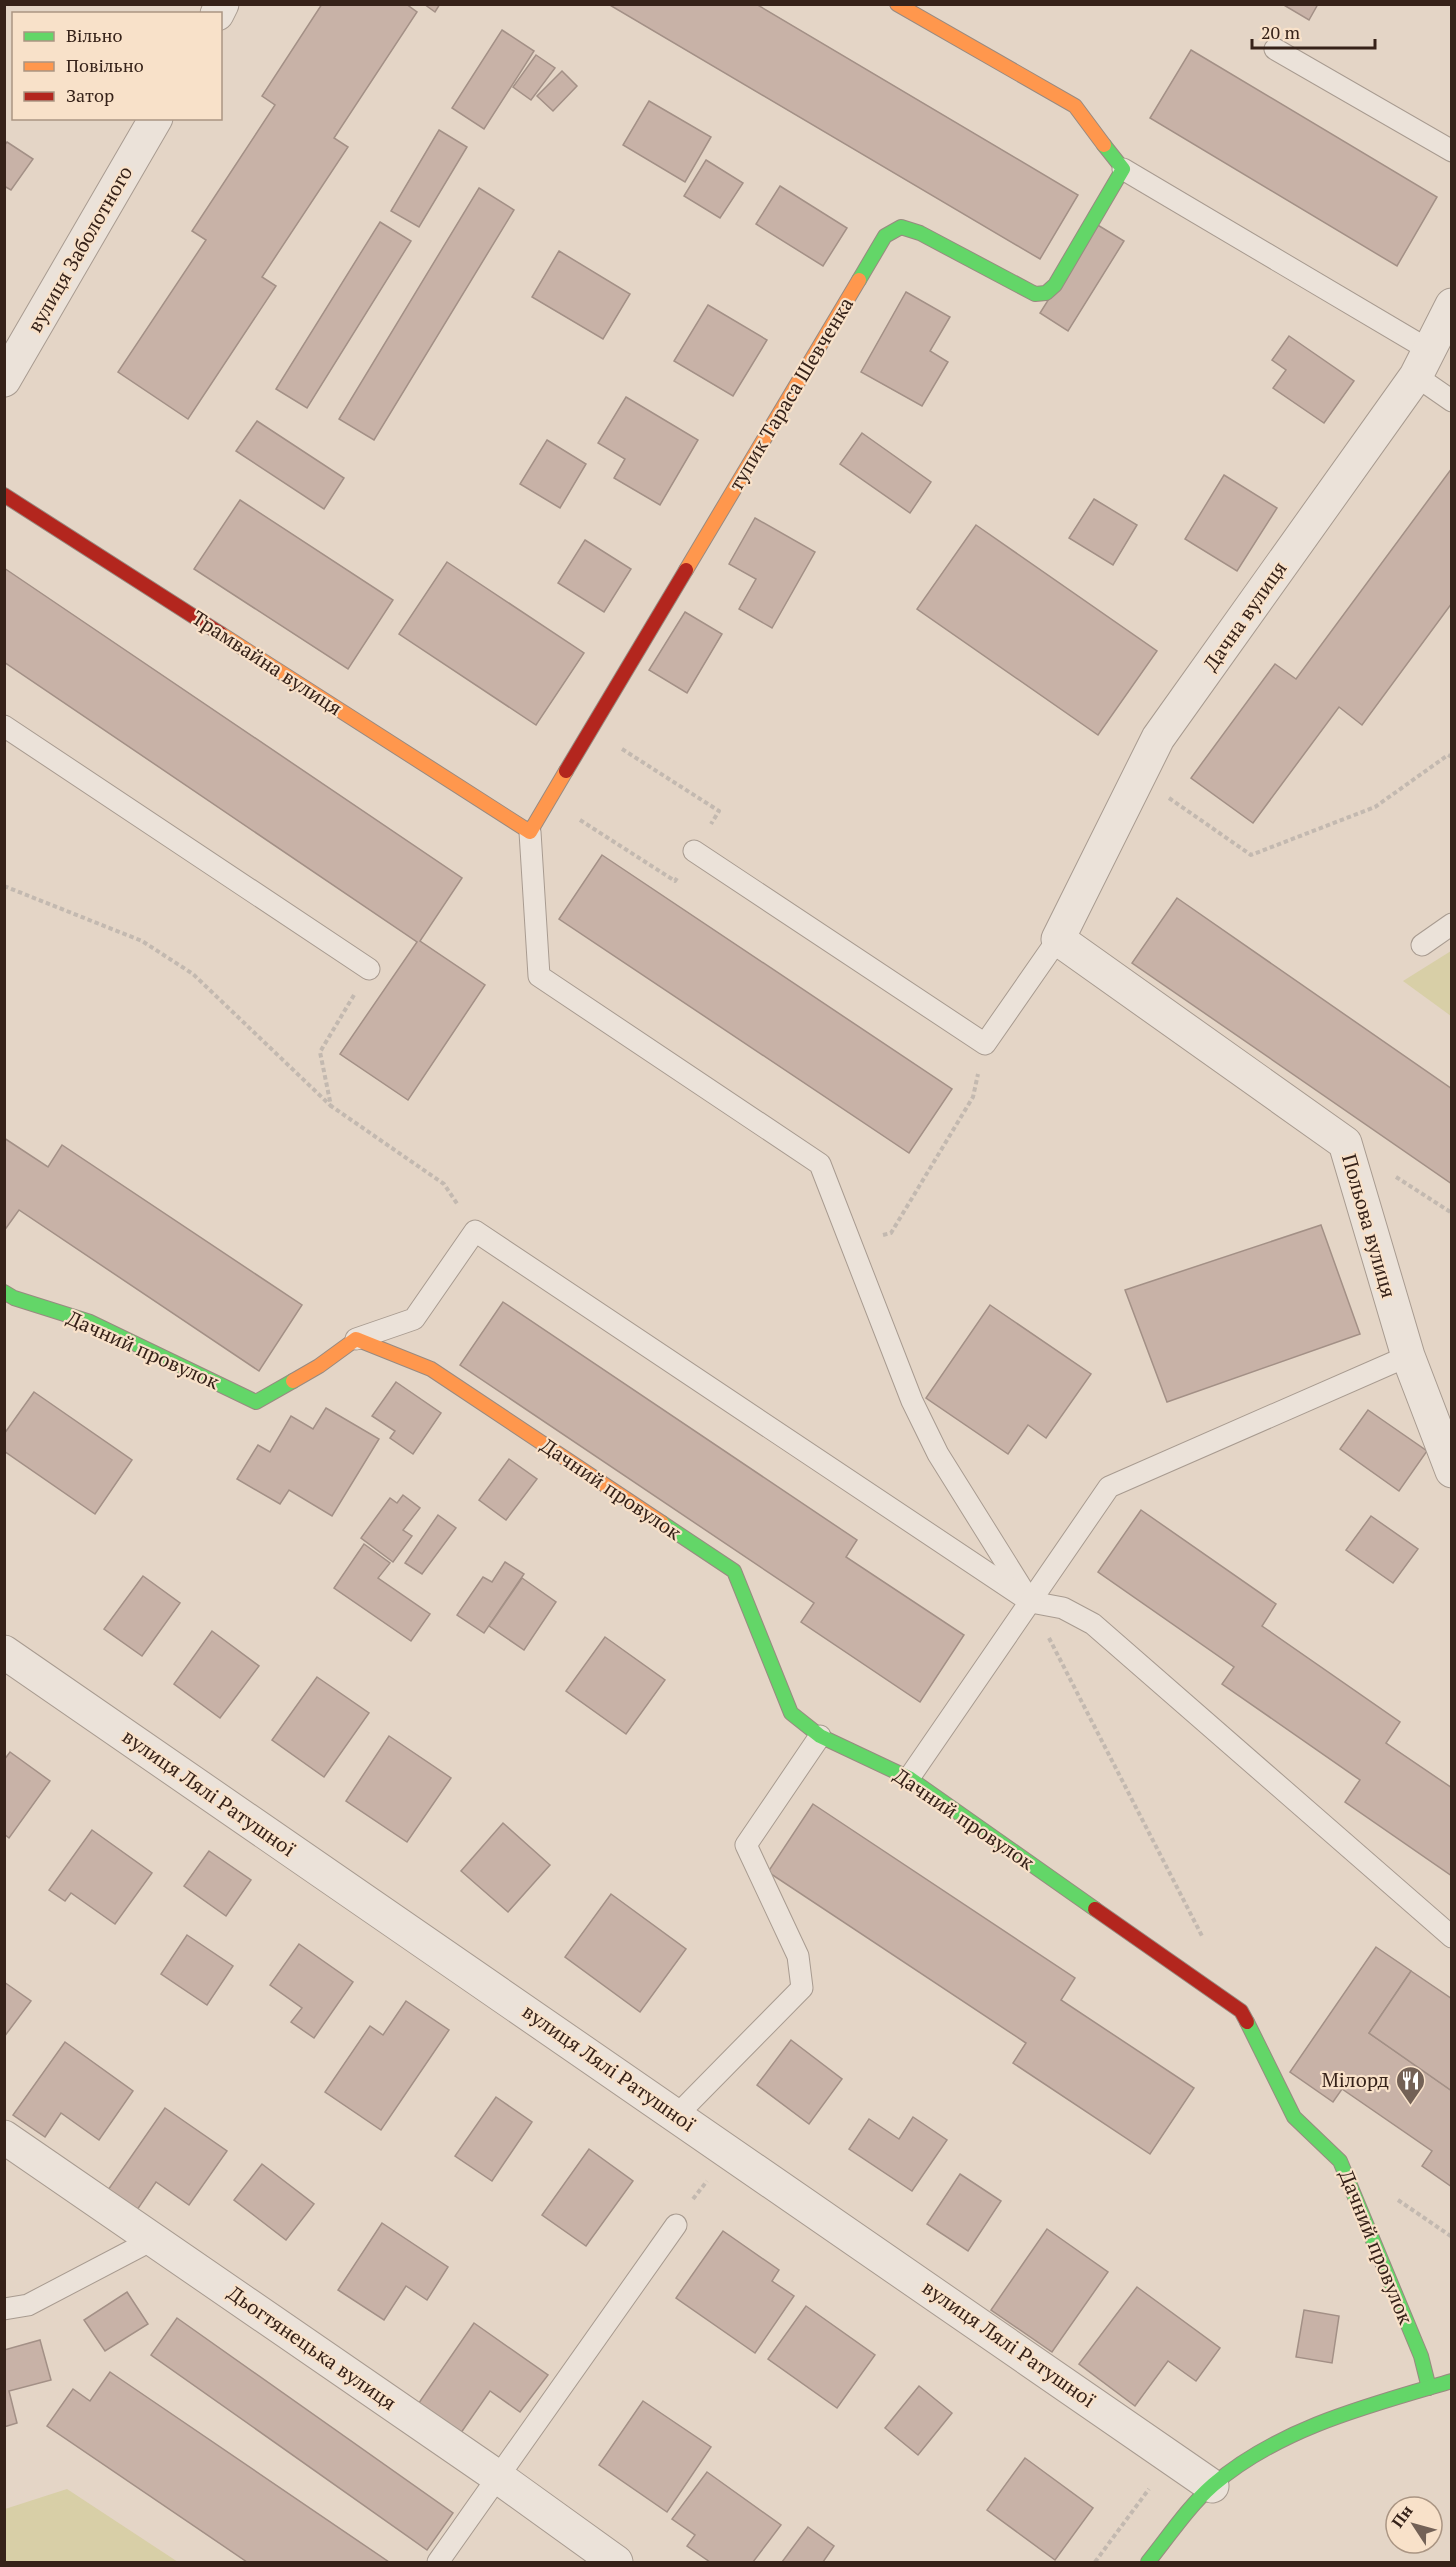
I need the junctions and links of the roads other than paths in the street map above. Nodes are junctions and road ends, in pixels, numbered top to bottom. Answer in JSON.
{"nodes":[{"id":1,"x":897,"y":4,"type":"edge"},
{"id":2,"x":1275,"y":49,"type":"dead end"},
{"id":3,"x":155,"y":120,"type":"edge"},
{"id":4,"x":1452,"y":151,"type":"edge"},
{"id":5,"x":1124,"y":170,"type":"junction"},
{"id":6,"x":1452,"y":305,"type":"edge"},
{"id":7,"x":1422,"y":363,"type":"junction"},
{"id":8,"x":4,"y":380,"type":"edge"},
{"id":9,"x":1452,"y":401,"type":"edge"},
{"id":10,"x":4,"y":495,"type":"edge"},
{"id":11,"x":4,"y":726,"type":"edge"},
{"id":12,"x":530,"y":832,"type":"junction"},
{"id":13,"x":693,"y":851,"type":"road end"},
{"id":14,"x":1452,"y":924,"type":"edge"},
{"id":15,"x":1058,"y":939,"type":"junction"},
{"id":16,"x":1422,"y":945,"type":"dead end"},
{"id":17,"x":369,"y":969,"type":"road end"},
{"id":18,"x":4,"y":1292,"type":"edge"},
{"id":19,"x":356,"y":1339,"type":"junction"},
{"id":20,"x":1408,"y":1356,"type":"junction"},
{"id":21,"x":1452,"y":1471,"type":"edge"},
{"id":22,"x":1031,"y":1602,"type":"junction"},
{"id":23,"x":4,"y":1652,"type":"edge"},
{"id":24,"x":820,"y":1736,"type":"junction"},
{"id":25,"x":909,"y":1778,"type":"junction"},
{"id":26,"x":1452,"y":1937,"type":"edge"},
{"id":27,"x":677,"y":2115,"type":"junction"},
{"id":28,"x":4,"y":2137,"type":"edge"},
{"id":29,"x":676,"y":2224,"type":"road end"},
{"id":30,"x":154,"y":2239,"type":"junction"},
{"id":31,"x":4,"y":2309,"type":"edge"},
{"id":32,"x":1452,"y":2381,"type":"edge"},
{"id":33,"x":1429,"y":2388,"type":"junction"},
{"id":34,"x":498,"y":2477,"type":"junction"},
{"id":35,"x":1212,"y":2486,"type":"junction"},
{"id":36,"x":438,"y":2562,"type":"edge"},
{"id":37,"x":616,"y":2562,"type":"edge"},
{"id":38,"x":1148,"y":2562,"type":"edge"}],
"edges":[{"from":1,"to":5,"type":"street"},
{"from":2,"to":4,"type":"lane"},
{"from":3,"to":8,"type":"street","name":"вулиця Заболотного"},
{"from":5,"to":7,"type":"lane"},
{"from":5,"to":12,"type":"street","name":"тупик Тараса Шевченка"},
{"from":6,"to":7,"type":"street","name":"Дачна вулиця"},
{"from":7,"to":9,"type":"lane"},
{"from":7,"to":15,"type":"street","name":"Дачна вулиця"},
{"from":10,"to":12,"type":"street","name":"Трамвайна вулиця"},
{"from":11,"to":17,"type":"lane"},
{"from":12,"to":22,"type":"lane"},
{"from":13,"to":15,"type":"lane"},
{"from":14,"to":16,"type":"lane"},
{"from":15,"to":20,"type":"street","name":"Польова вулиця"},
{"from":18,"to":19,"type":"street","name":"Дачний провулок"},
{"from":19,"to":22,"type":"lane"},
{"from":19,"to":24,"type":"street","name":"Дачний провулок"},
{"from":20,"to":21,"type":"street","name":"Польова вулиця"},
{"from":20,"to":22,"type":"lane"},
{"from":22,"to":25,"type":"lane"},
{"from":22,"to":26,"type":"lane"},
{"from":23,"to":27,"type":"street","name":"вулиця Лялі Ратушної"},
{"from":24,"to":25,"type":"street","name":"Дачний провулок"},
{"from":24,"to":27,"type":"lane"},
{"from":25,"to":33,"type":"street","name":"Дачний провулок"},
{"from":27,"to":35,"type":"street","name":"вулиця Лялі Ратушної"},
{"from":28,"to":30,"type":"street","name":"Дьогтянецька вулиця"},
{"from":29,"to":34,"type":"lane"},
{"from":30,"to":31,"type":"lane"},
{"from":30,"to":34,"type":"street","name":"Дьогтянецька вулиця"},
{"from":32,"to":33,"type":"street"},
{"from":33,"to":35,"type":"street"},
{"from":34,"to":36,"type":"lane"},
{"from":34,"to":37,"type":"street","name":"Дьогтянецька вулиця"},
{"from":35,"to":38,"type":"street"}]}
